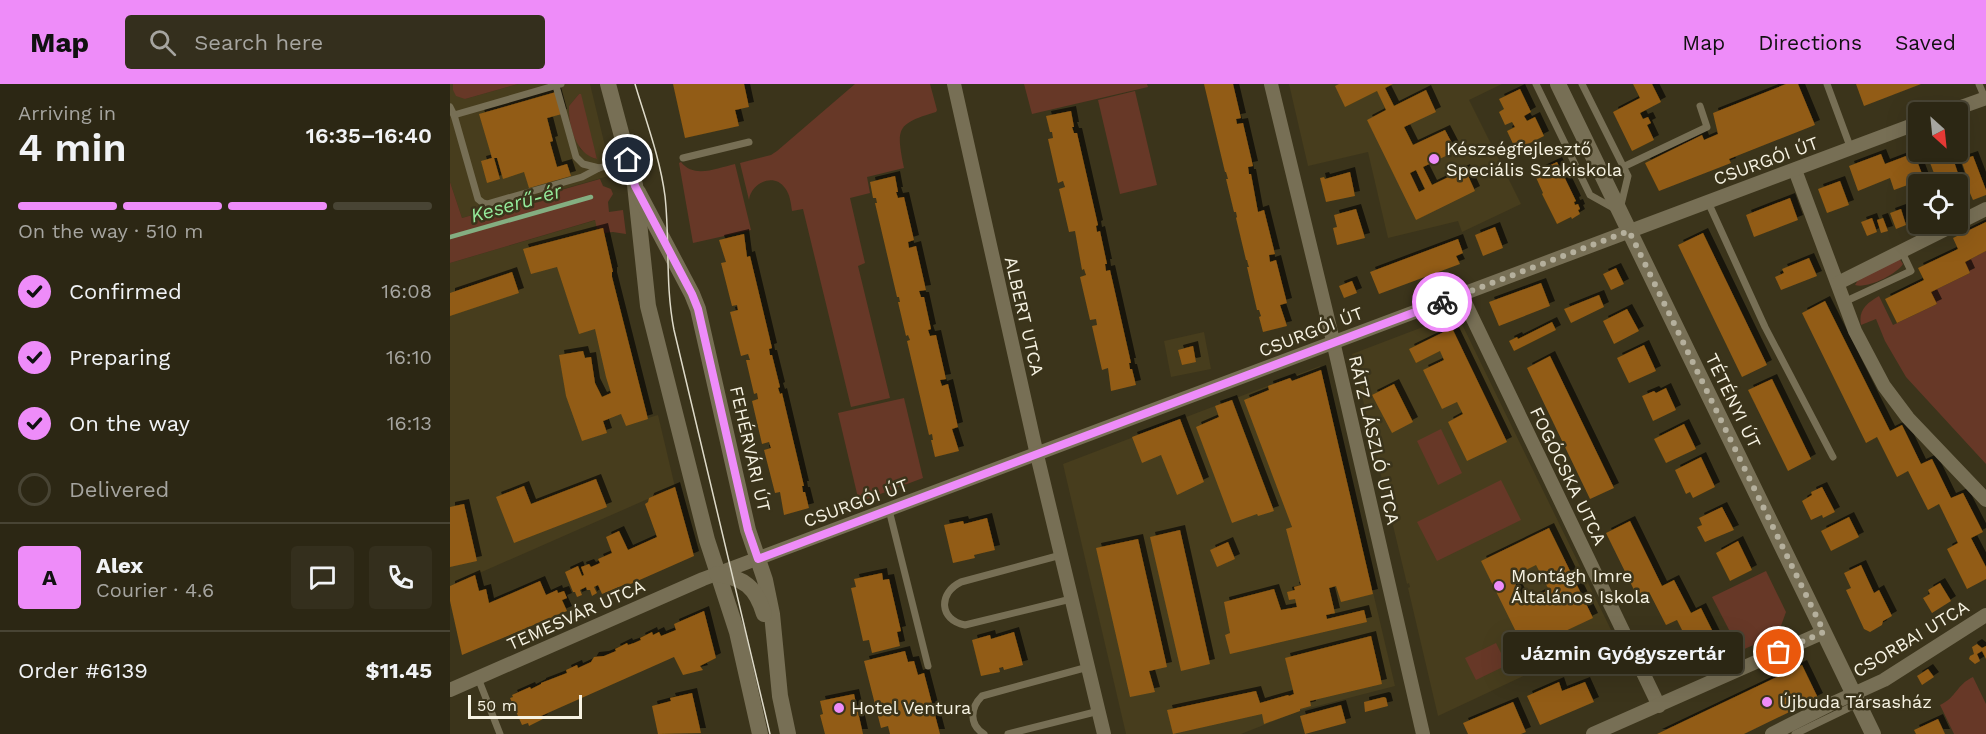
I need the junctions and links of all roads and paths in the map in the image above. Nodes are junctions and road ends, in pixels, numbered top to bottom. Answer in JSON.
{"nodes":[{"id":1,"x":608,"y":84,"type":"edge"},
{"id":2,"x":954,"y":84,"type":"edge"},
{"id":3,"x":1271,"y":84,"type":"edge"},
{"id":4,"x":1536,"y":84,"type":"edge"},
{"id":5,"x":1558,"y":84,"type":"edge"},
{"id":6,"x":1582,"y":84,"type":"edge"},
{"id":7,"x":1826,"y":84,"type":"edge"},
{"id":8,"x":1979,"y":84,"type":"edge"},
{"id":9,"x":559,"y":85,"type":"edge"},
{"id":10,"x":1985,"y":98,"type":"edge"},
{"id":11,"x":1968,"y":104,"type":"edge"},
{"id":12,"x":1700,"y":106,"type":"dead end"},
{"id":13,"x":450,"y":107,"type":"edge"},
{"id":14,"x":454,"y":116,"type":"junction"},
{"id":15,"x":1908,"y":127,"type":"edge"},
{"id":16,"x":749,"y":142,"type":"dead end"},
{"id":17,"x":1851,"y":149,"type":"junction"},
{"id":18,"x":683,"y":158,"type":"dead end"},
{"id":19,"x":628,"y":160,"type":"junction"},
{"id":20,"x":1623,"y":167,"type":"junction"},
{"id":21,"x":599,"y":168,"type":"junction"},
{"id":22,"x":1795,"y":170,"type":"junction"},
{"id":23,"x":635,"y":186,"type":"junction"},
{"id":24,"x":1708,"y":202,"type":"junction"},
{"id":25,"x":1986,"y":209,"type":"edge"},
{"id":26,"x":1620,"y":212,"type":"junction"},
{"id":27,"x":1968,"y":218,"type":"edge"},
{"id":28,"x":1629,"y":231,"type":"junction"},
{"id":29,"x":1934,"y":234,"type":"edge"},
{"id":30,"x":1901,"y":250,"type":"junction"},
{"id":31,"x":1838,"y":283,"type":"junction"},
{"id":32,"x":1461,"y":294,"type":"junction"},
{"id":33,"x":1844,"y":302,"type":"junction"},
{"id":34,"x":1333,"y":342,"type":"junction"},
{"id":35,"x":1037,"y":455,"type":"junction"},
{"id":36,"x":1833,"y":457,"type":"dead end"},
{"id":37,"x":1986,"y":500,"type":"edge"},
{"id":38,"x":889,"y":510,"type":"junction"},
{"id":39,"x":1061,"y":555,"type":"junction"},
{"id":40,"x":758,"y":559,"type":"junction"},
{"id":41,"x":717,"y":574,"type":"junction"},
{"id":42,"x":1071,"y":598,"type":"junction"},
{"id":43,"x":1986,"y":615,"type":"edge"},
{"id":44,"x":1824,"y":632,"type":"junction"},
{"id":45,"x":776,"y":659,"type":"junction"},
{"id":46,"x":928,"y":666,"type":"dead end"},
{"id":47,"x":1088,"y":667,"type":"junction"},
{"id":48,"x":478,"y":678,"type":"junction"},
{"id":49,"x":450,"y":690,"type":"edge"},
{"id":50,"x":1856,"y":699,"type":"junction"},
{"id":51,"x":1659,"y":706,"type":"junction"},
{"id":52,"x":1098,"y":711,"type":"junction"},
{"id":53,"x":1806,"y":732,"type":"edge"},
{"id":54,"x":500,"y":734,"type":"edge"},
{"id":55,"x":760,"y":734,"type":"edge"},
{"id":56,"x":788,"y":734,"type":"edge"},
{"id":57,"x":984,"y":734,"type":"edge"},
{"id":58,"x":1008,"y":734,"type":"edge"},
{"id":59,"x":1104,"y":734,"type":"edge"},
{"id":60,"x":1423,"y":734,"type":"edge"},
{"id":61,"x":1593,"y":734,"type":"edge"},
{"id":62,"x":1772,"y":734,"type":"edge"},
{"id":63,"x":1795,"y":734,"type":"edge"},
{"id":64,"x":1874,"y":734,"type":"edge"}],
"edges":[{"from":1,"to":19,"type":"street","name":"FEHÉRVÁRI ÚT"},
{"from":2,"to":35,"type":"street","name":"ALBERT UTCA"},
{"from":3,"to":34,"type":"street","name":"RÁTZ LÁSZLÓ UTCA"},
{"from":4,"to":26,"type":"lane"},
{"from":5,"to":26,"type":"street","name":"TÉTÉNYI ÚT"},
{"from":6,"to":20,"type":"lane"},
{"from":7,"to":17,"type":"lane"},
{"from":8,"to":10,"type":"lane"},
{"from":9,"to":14,"type":"lane"},
{"from":9,"to":21,"type":"lane"},
{"from":10,"to":11,"type":"street"},
{"from":12,"to":20,"type":"lane"},
{"from":13,"to":14,"type":"lane"},
{"from":14,"to":21,"type":"lane"},
{"from":15,"to":17,"type":"street","name":"CSURGÓI ÚT"},
{"from":16,"to":18,"type":"lane"},
{"from":17,"to":22,"type":"street","name":"CSURGÓI ÚT"},
{"from":19,"to":21,"type":"lane"},
{"from":19,"to":23,"type":"street","name":"FEHÉRVÁRI ÚT"},
{"from":20,"to":26,"type":"lane"},
{"from":22,"to":24,"type":"street","name":"CSURGÓI ÚT"},
{"from":22,"to":31,"type":"street"},
{"from":23,"to":40,"type":"street","name":"FEHÉRVÁRI ÚT"},
{"from":23,"to":41,"type":"street","name":"FEHÉRVÁRI ÚT"},
{"from":24,"to":28,"type":"street","name":"CSURGÓI ÚT"},
{"from":24,"to":36,"type":"lane"},
{"from":25,"to":27,"type":"street"},
{"from":26,"to":28,"type":"street","name":"TÉTÉNYI ÚT"},
{"from":28,"to":32,"type":"street","name":"CSURGÓI ÚT"},
{"from":28,"to":44,"type":"street","name":"TÉTÉNYI ÚT"},
{"from":29,"to":30,"type":"street"},
{"from":30,"to":31,"type":"street"},
{"from":30,"to":33,"type":"lane"},
{"from":31,"to":33,"type":"street"},
{"from":32,"to":34,"type":"street","name":"CSURGÓI ÚT"},
{"from":32,"to":51,"type":"street","name":"FOGÓCSKA UTCA"},
{"from":33,"to":37,"type":"street"},
{"from":34,"to":35,"type":"street","name":"CSURGÓI ÚT"},
{"from":34,"to":60,"type":"street","name":"RÁTZ LÁSZLÓ UTCA"},
{"from":35,"to":38,"type":"street","name":"CSURGÓI ÚT"},
{"from":35,"to":39,"type":"street","name":"ALBERT UTCA"},
{"from":38,"to":40,"type":"street","name":"CSURGÓI ÚT"},
{"from":38,"to":46,"type":"lane"},
{"from":39,"to":42,"type":"street","name":"ALBERT UTCA"},
{"from":39,"to":42,"type":"lane"},
{"from":40,"to":41,"type":"street","name":"CSURGÓI ÚT"},
{"from":40,"to":45,"type":"street","name":"FEHÉRVÁRI ÚT"},
{"from":41,"to":45,"type":"street"},
{"from":41,"to":48,"type":"street","name":"TEMESVÁR UTCA"},
{"from":41,"to":55,"type":"street","name":"FEHÉRVÁRI ÚT"},
{"from":42,"to":47,"type":"street","name":"ALBERT UTCA"},
{"from":43,"to":50,"type":"street","name":"CSORBAI UTCA"},
{"from":44,"to":50,"type":"street","name":"TÉTÉNYI ÚT"},
{"from":44,"to":51,"type":"street"},
{"from":45,"to":56,"type":"street","name":"FEHÉRVÁRI ÚT"},
{"from":47,"to":52,"type":"street","name":"ALBERT UTCA"},
{"from":47,"to":57,"type":"lane"},
{"from":48,"to":49,"type":"street","name":"TEMESVÁR UTCA"},
{"from":48,"to":54,"type":"lane"},
{"from":50,"to":53,"type":"lane"},
{"from":50,"to":62,"type":"street","name":"CSORBAI UTCA"},
{"from":50,"to":64,"type":"street","name":"TÉTÉNYI ÚT"},
{"from":51,"to":61,"type":"street"},
{"from":52,"to":58,"type":"lane"},
{"from":52,"to":59,"type":"street","name":"ALBERT UTCA"},
{"from":53,"to":63,"type":"lane"}]}
